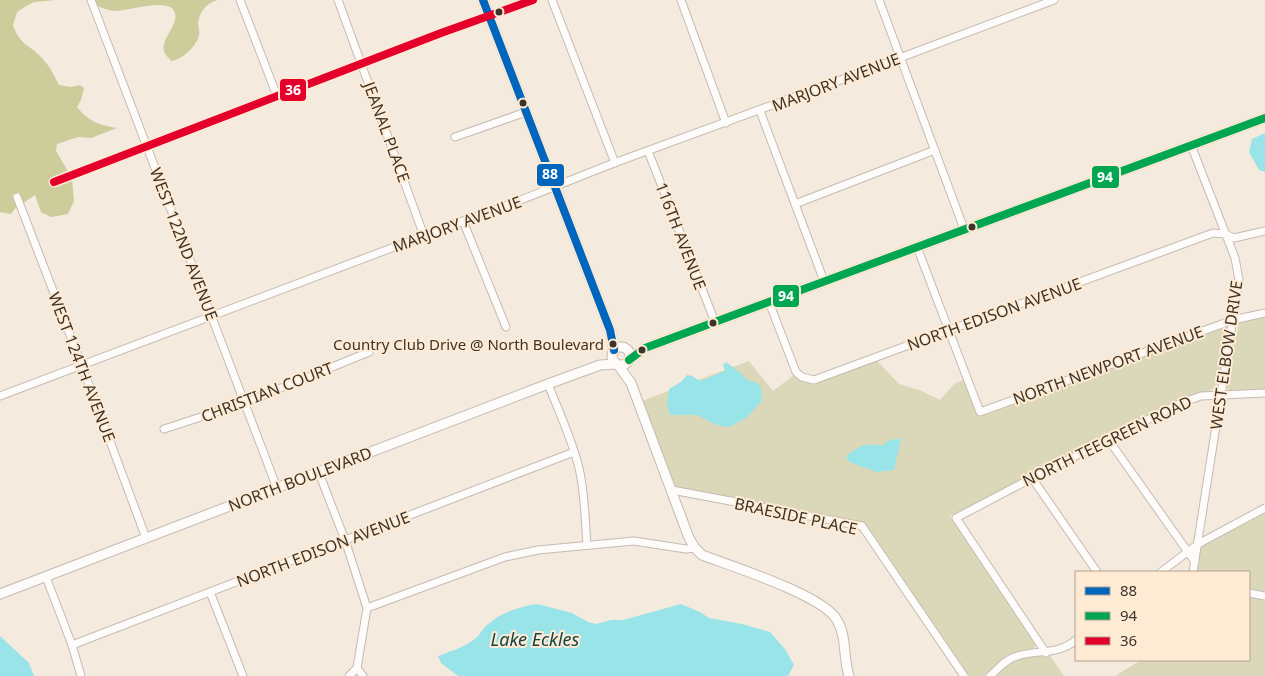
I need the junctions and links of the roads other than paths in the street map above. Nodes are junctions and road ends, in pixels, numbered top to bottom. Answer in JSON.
{"nodes":[{"id":1,"x":91,"y":0,"type":"edge"},
{"id":2,"x":240,"y":0,"type":"edge"},
{"id":3,"x":338,"y":0,"type":"edge"},
{"id":4,"x":483,"y":0,"type":"edge"},
{"id":5,"x":533,"y":0,"type":"edge"},
{"id":6,"x":552,"y":0,"type":"edge"},
{"id":7,"x":681,"y":0,"type":"edge"},
{"id":8,"x":879,"y":0,"type":"edge"},
{"id":9,"x":1054,"y":0,"type":"edge"},
{"id":10,"x":489,"y":16,"type":"junction"},
{"id":11,"x":901,"y":58,"type":"junction"},
{"id":12,"x":362,"y":64,"type":"junction"},
{"id":13,"x":277,"y":96,"type":"junction"},
{"id":14,"x":760,"y":111,"type":"junction"},
{"id":15,"x":526,"y":112,"type":"junction"},
{"id":16,"x":1265,"y":118,"type":"edge"},
{"id":17,"x":726,"y":123,"type":"junction"},
{"id":18,"x":455,"y":137,"type":"dead end"},
{"id":19,"x":1191,"y":145,"type":"junction"},
{"id":20,"x":147,"y":147,"type":"junction"},
{"id":21,"x":935,"y":150,"type":"junction"},
{"id":22,"x":648,"y":151,"type":"junction"},
{"id":23,"x":615,"y":163,"type":"junction"},
{"id":24,"x":54,"y":182,"type":"dead end"},
{"id":25,"x":555,"y":187,"type":"junction"},
{"id":26,"x":17,"y":196,"type":"dead end"},
{"id":27,"x":795,"y":204,"type":"junction"},
{"id":28,"x":463,"y":221,"type":"junction"},
{"id":29,"x":964,"y":229,"type":"junction"},
{"id":30,"x":1265,"y":232,"type":"edge"},
{"id":31,"x":1225,"y":234,"type":"junction"},
{"id":32,"x":424,"y":236,"type":"junction"},
{"id":33,"x":917,"y":247,"type":"junction"},
{"id":34,"x":824,"y":281,"type":"junction"},
{"id":35,"x":769,"y":302,"type":"junction"},
{"id":36,"x":1265,"y":313,"type":"edge"},
{"id":37,"x":211,"y":316,"type":"junction"},
{"id":38,"x":1233,"y":320,"type":"junction"},
{"id":39,"x":715,"y":322,"type":"junction"},
{"id":40,"x":506,"y":327,"type":"dead end"},
{"id":41,"x":948,"y":331,"type":"junction"},
{"id":42,"x":645,"y":348,"type":"junction"},
{"id":43,"x":619,"y":350,"type":"junction"},
{"id":44,"x":369,"y":352,"type":"dead end"},
{"id":45,"x":628,"y":361,"type":"junction"},
{"id":46,"x":600,"y":365,"type":"junction"},
{"id":47,"x":617,"y":365,"type":"junction"},
{"id":48,"x":82,"y":366,"type":"junction"},
{"id":49,"x":631,"y":383,"type":"junction"},
{"id":50,"x":548,"y":384,"type":"junction"},
{"id":51,"x":1265,"y":393,"type":"edge"},
{"id":52,"x":1221,"y":395,"type":"junction"},
{"id":53,"x":0,"y":396,"type":"edge"},
{"id":54,"x":244,"y":403,"type":"junction"},
{"id":55,"x":164,"y":429,"type":"dead end"},
{"id":56,"x":1108,"y":439,"type":"junction"},
{"id":57,"x":574,"y":452,"type":"junction"},
{"id":58,"x":319,"y":473,"type":"junction"},
{"id":59,"x":1032,"y":478,"type":"junction"},
{"id":60,"x":277,"y":488,"type":"junction"},
{"id":61,"x":672,"y":490,"type":"junction"},
{"id":62,"x":1265,"y":508,"type":"edge"},
{"id":63,"x":146,"y":538,"type":"junction"},
{"id":64,"x":345,"y":540,"type":"junction"},
{"id":65,"x":1198,"y":544,"type":"junction"},
{"id":66,"x":586,"y":545,"type":"junction"},
{"id":67,"x":695,"y":548,"type":"junction"},
{"id":68,"x":1187,"y":552,"type":"junction"},
{"id":69,"x":1195,"y":562,"type":"junction"},
{"id":70,"x":1096,"y":571,"type":"edge"},
{"id":71,"x":1162,"y":571,"type":"edge"},
{"id":72,"x":1193,"y":571,"type":"edge"},
{"id":73,"x":46,"y":577,"type":"junction"},
{"id":74,"x":210,"y":592,"type":"junction"},
{"id":75,"x":1250,"y":593,"type":"edge"},
{"id":76,"x":0,"y":594,"type":"edge"},
{"id":77,"x":1265,"y":596,"type":"edge"},
{"id":78,"x":367,"y":608,"type":"junction"},
{"id":79,"x":1075,"y":641,"type":"edge"},
{"id":80,"x":72,"y":645,"type":"junction"},
{"id":81,"x":1046,"y":653,"type":"junction"},
{"id":82,"x":357,"y":668,"type":"junction"},
{"id":83,"x":81,"y":676,"type":"edge"},
{"id":84,"x":243,"y":676,"type":"edge"},
{"id":85,"x":349,"y":676,"type":"edge"},
{"id":86,"x":363,"y":676,"type":"edge"},
{"id":87,"x":849,"y":676,"type":"edge"},
{"id":88,"x":964,"y":676,"type":"edge"},
{"id":89,"x":990,"y":676,"type":"edge"}],
"edges":[{"from":1,"to":20,"type":"street","name":"WEST 122ND AVENUE"},
{"from":2,"to":13,"type":"street"},
{"from":3,"to":12,"type":"street","name":"JEANAL PLACE"},
{"from":4,"to":10,"type":"street"},
{"from":5,"to":10,"type":"street"},
{"from":6,"to":23,"type":"street"},
{"from":7,"to":17,"type":"street"},
{"from":8,"to":11,"type":"street"},
{"from":9,"to":11,"type":"street","name":"MARJORY AVENUE"},
{"from":10,"to":12,"type":"street"},
{"from":10,"to":15,"type":"street"},
{"from":11,"to":14,"type":"street","name":"MARJORY AVENUE"},
{"from":11,"to":21,"type":"street"},
{"from":12,"to":13,"type":"street"},
{"from":12,"to":32,"type":"street","name":"JEANAL PLACE"},
{"from":13,"to":20,"type":"street"},
{"from":14,"to":17,"type":"street","name":"MARJORY AVENUE"},
{"from":14,"to":27,"type":"street"},
{"from":15,"to":18,"type":"street"},
{"from":15,"to":25,"type":"street"},
{"from":16,"to":19,"type":"street"},
{"from":17,"to":22,"type":"street","name":"MARJORY AVENUE"},
{"from":19,"to":29,"type":"street"},
{"from":19,"to":31,"type":"street","name":"WEST ELBOW DRIVE"},
{"from":20,"to":24,"type":"street"},
{"from":20,"to":37,"type":"street","name":"WEST 122ND AVENUE"},
{"from":21,"to":27,"type":"street"},
{"from":21,"to":29,"type":"street"},
{"from":22,"to":23,"type":"street","name":"MARJORY AVENUE"},
{"from":22,"to":39,"type":"street","name":"116TH AVENUE"},
{"from":23,"to":25,"type":"street","name":"MARJORY AVENUE"},
{"from":25,"to":28,"type":"street","name":"MARJORY AVENUE"},
{"from":25,"to":43,"type":"street"},
{"from":26,"to":48,"type":"street","name":"WEST 124TH AVENUE"},
{"from":27,"to":34,"type":"street"},
{"from":28,"to":32,"type":"street","name":"MARJORY AVENUE"},
{"from":28,"to":40,"type":"street"},
{"from":29,"to":33,"type":"street"},
{"from":30,"to":31,"type":"street","name":"NORTH EDISON AVENUE"},
{"from":31,"to":38,"type":"street","name":"WEST ELBOW DRIVE"},
{"from":31,"to":41,"type":"street","name":"NORTH EDISON AVENUE"},
{"from":32,"to":37,"type":"street","name":"MARJORY AVENUE"},
{"from":33,"to":34,"type":"street"},
{"from":33,"to":41,"type":"street"},
{"from":34,"to":35,"type":"street"},
{"from":35,"to":39,"type":"street"},
{"from":35,"to":41,"type":"street","name":"NORTH EDISON AVENUE"},
{"from":36,"to":38,"type":"street","name":"NORTH NEWPORT AVENUE"},
{"from":37,"to":48,"type":"street","name":"MARJORY AVENUE"},
{"from":37,"to":54,"type":"street","name":"WEST 122ND AVENUE"},
{"from":38,"to":41,"type":"street","name":"NORTH NEWPORT AVENUE"},
{"from":38,"to":52,"type":"street","name":"WEST ELBOW DRIVE"},
{"from":39,"to":42,"type":"street"},
{"from":42,"to":43,"type":"street"},
{"from":42,"to":45,"type":"street"},
{"from":43,"to":45,"type":"street"},
{"from":43,"to":46,"type":"street","name":"NORTH BOULEVARD"},
{"from":43,"to":47,"type":"street"},
{"from":44,"to":54,"type":"street","name":"CHRISTIAN COURT"},
{"from":45,"to":47,"type":"street"},
{"from":45,"to":49,"type":"street"},
{"from":46,"to":47,"type":"street","name":"NORTH BOULEVARD"},
{"from":46,"to":50,"type":"street","name":"NORTH BOULEVARD"},
{"from":47,"to":49,"type":"street"},
{"from":48,"to":53,"type":"street","name":"MARJORY AVENUE"},
{"from":48,"to":63,"type":"street","name":"WEST 124TH AVENUE"},
{"from":49,"to":61,"type":"street"},
{"from":50,"to":57,"type":"street"},
{"from":50,"to":58,"type":"street","name":"NORTH BOULEVARD"},
{"from":51,"to":52,"type":"street","name":"NORTH TEEGREEN ROAD"},
{"from":52,"to":56,"type":"street","name":"NORTH TEEGREEN ROAD"},
{"from":52,"to":65,"type":"street","name":"WEST ELBOW DRIVE"},
{"from":54,"to":55,"type":"street","name":"CHRISTIAN COURT"},
{"from":54,"to":60,"type":"street","name":"WEST 122ND AVENUE"},
{"from":56,"to":59,"type":"street","name":"NORTH TEEGREEN ROAD"},
{"from":56,"to":68,"type":"street"},
{"from":57,"to":64,"type":"street","name":"NORTH EDISON AVENUE"},
{"from":57,"to":66,"type":"street"},
{"from":58,"to":60,"type":"street","name":"NORTH BOULEVARD"},
{"from":58,"to":64,"type":"street"},
{"from":59,"to":70,"type":"street"},
{"from":59,"to":81,"type":"street","name":"NORTH TEEGREEN ROAD"},
{"from":60,"to":63,"type":"street","name":"NORTH BOULEVARD"},
{"from":61,"to":67,"type":"street"},
{"from":61,"to":88,"type":"street","name":"BRAESIDE PLACE"},
{"from":62,"to":65,"type":"street"},
{"from":63,"to":73,"type":"street","name":"NORTH BOULEVARD"},
{"from":64,"to":74,"type":"street","name":"NORTH EDISON AVENUE"},
{"from":64,"to":78,"type":"street"},
{"from":65,"to":68,"type":"street"},
{"from":65,"to":69,"type":"street","name":"WEST ELBOW DRIVE"},
{"from":66,"to":67,"type":"street"},
{"from":66,"to":78,"type":"street"},
{"from":67,"to":87,"type":"street"},
{"from":68,"to":69,"type":"street"},
{"from":68,"to":71,"type":"street"},
{"from":69,"to":72,"type":"street","name":"WEST ELBOW DRIVE"},
{"from":73,"to":76,"type":"street","name":"NORTH BOULEVARD"},
{"from":73,"to":80,"type":"street"},
{"from":74,"to":80,"type":"street","name":"NORTH EDISON AVENUE"},
{"from":74,"to":84,"type":"street"},
{"from":75,"to":77,"type":"street"},
{"from":78,"to":82,"type":"street"},
{"from":79,"to":81,"type":"street"},
{"from":80,"to":83,"type":"street"},
{"from":81,"to":89,"type":"street"},
{"from":82,"to":85,"type":"street"},
{"from":82,"to":86,"type":"street"}]}
